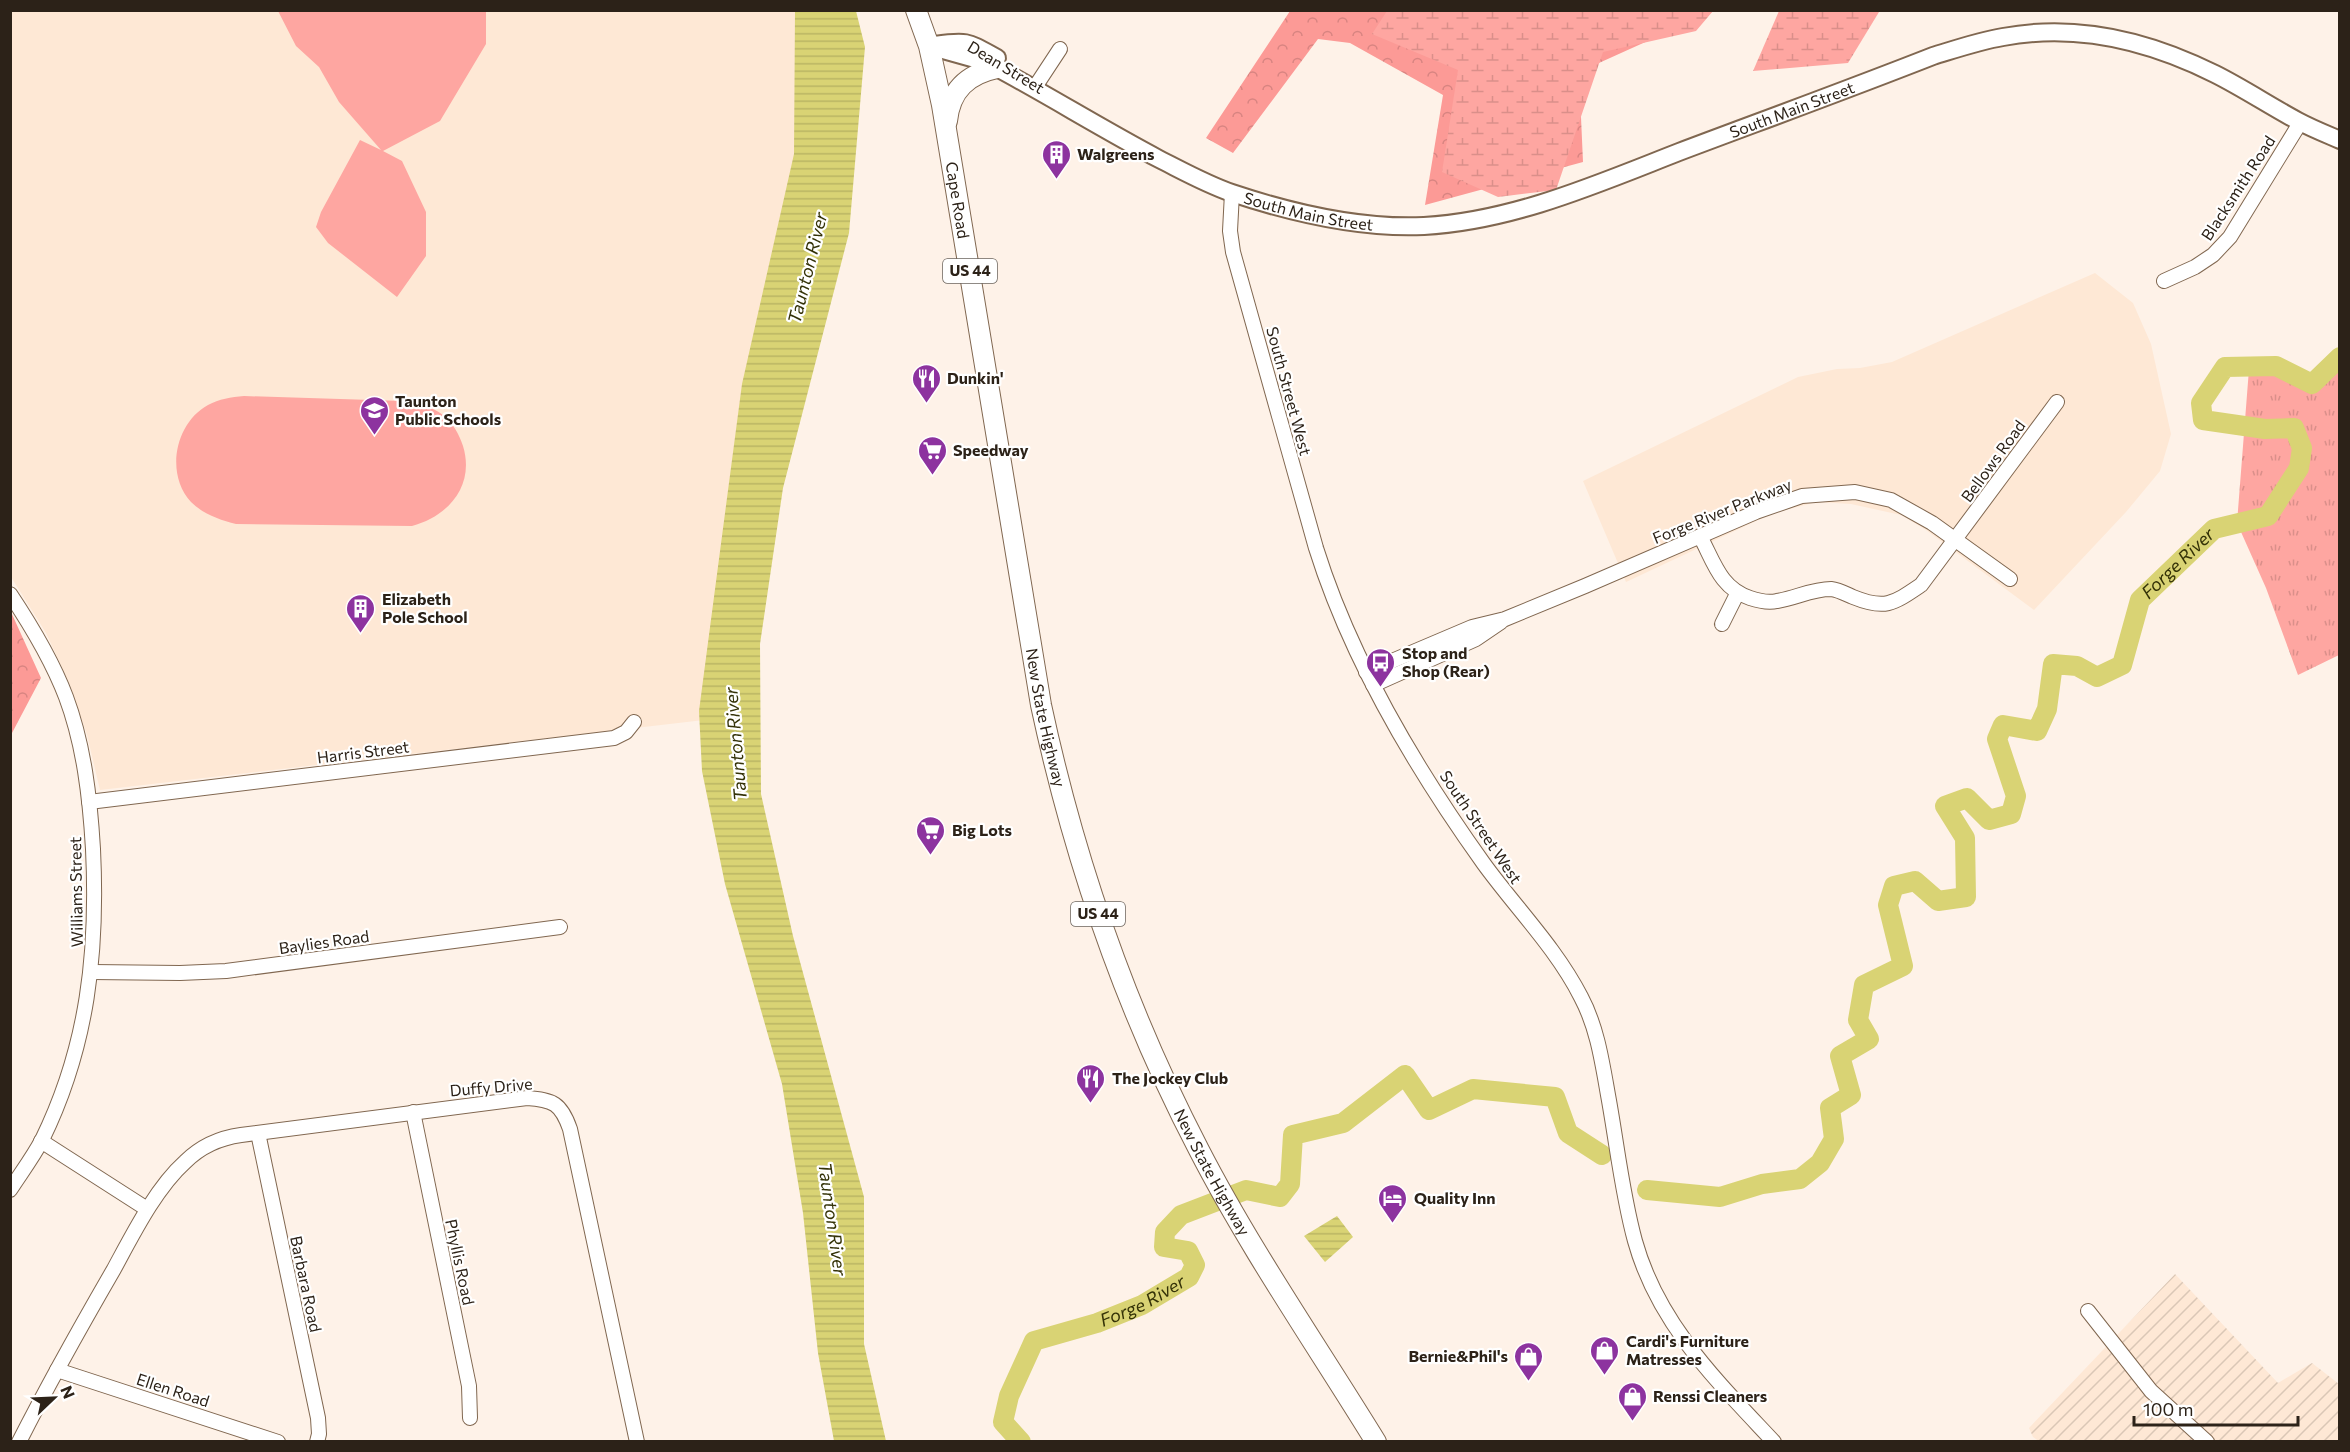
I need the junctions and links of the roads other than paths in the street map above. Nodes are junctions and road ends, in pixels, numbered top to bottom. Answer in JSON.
{"nodes":[{"id":1,"x":916,"y":10,"type":"edge"},
{"id":2,"x":929,"y":46,"type":"junction"},
{"id":3,"x":1060,"y":49,"type":"dead end"},
{"id":4,"x":997,"y":68,"type":"junction"},
{"id":5,"x":1037,"y":84,"type":"junction"},
{"id":6,"x":1076,"y":114,"type":"junction"},
{"id":7,"x":2300,"y":123,"type":"junction"},
{"id":8,"x":947,"y":136,"type":"junction"},
{"id":9,"x":2340,"y":140,"type":"edge"},
{"id":10,"x":1232,"y":193,"type":"junction"},
{"id":11,"x":2164,"y":281,"type":"dead end"},
{"id":12,"x":2056,"y":402,"type":"dead end"},
{"id":13,"x":1007,"y":496,"type":"joint"},
{"id":14,"x":1700,"y":536,"type":"junction"},
{"id":15,"x":1956,"y":540,"type":"junction"},
{"id":16,"x":2010,"y":579,"type":"dead end"},
{"id":17,"x":10,"y":594,"type":"edge"},
{"id":18,"x":1737,"y":594,"type":"junction"},
{"id":19,"x":1505,"y":619,"type":"junction"},
{"id":20,"x":1722,"y":624,"type":"dead end"},
{"id":21,"x":1366,"y":672,"type":"junction"},
{"id":22,"x":1373,"y":685,"type":"junction"},
{"id":23,"x":634,"y":722,"type":"dead end"},
{"id":24,"x":89,"y":802,"type":"junction"},
{"id":25,"x":560,"y":927,"type":"dead end"},
{"id":26,"x":92,"y":972,"type":"junction"},
{"id":27,"x":413,"y":1112,"type":"junction"},
{"id":28,"x":258,"y":1132,"type":"junction"},
{"id":29,"x":41,"y":1141,"type":"junction"},
{"id":30,"x":10,"y":1190,"type":"edge"},
{"id":31,"x":147,"y":1209,"type":"junction"},
{"id":32,"x":2088,"y":1311,"type":"dead end"},
{"id":33,"x":57,"y":1370,"type":"junction"},
{"id":34,"x":470,"y":1418,"type":"dead end"},
{"id":35,"x":19,"y":1442,"type":"edge"},
{"id":36,"x":279,"y":1442,"type":"edge"},
{"id":37,"x":317,"y":1442,"type":"edge"},
{"id":38,"x":637,"y":1442,"type":"edge"},
{"id":39,"x":1376,"y":1442,"type":"edge"},
{"id":40,"x":1774,"y":1442,"type":"edge"},
{"id":41,"x":2207,"y":1442,"type":"edge"}],
"edges":[{"from":1,"to":2,"type":"highway","number":"US 44"},
{"from":2,"to":4,"type":"main road","name":"Dean Street"},
{"from":2,"to":5,"type":"main road","name":"Dean Street"},
{"from":2,"to":8,"type":"highway","name":"Cape Road","number":"US 44"},
{"from":3,"to":5,"type":"street"},
{"from":4,"to":6,"type":"main road","name":"Dean Street"},
{"from":4,"to":8,"type":"highway"},
{"from":5,"to":6,"type":"main road","name":"Dean Street"},
{"from":6,"to":10,"type":"main road","name":"Dean Street"},
{"from":7,"to":9,"type":"main road","name":"South Main Street"},
{"from":7,"to":10,"type":"main road","name":"South Main Street"},
{"from":7,"to":11,"type":"street","name":"Blacksmith Road"},
{"from":8,"to":13,"type":"highway","name":"Cape Road","number":"US 44"},
{"from":10,"to":21,"type":"street","name":"South Street West"},
{"from":12,"to":15,"type":"street","name":"Bellows Road"},
{"from":13,"to":39,"type":"highway","name":"New State Highway","number":"US 44"},
{"from":14,"to":15,"type":"street","name":"Forge River Parkway"},
{"from":14,"to":18,"type":"street"},
{"from":14,"to":19,"type":"street","name":"Forge River Parkway"},
{"from":15,"to":16,"type":"street","name":"Forge River Parkway"},
{"from":15,"to":18,"type":"street","name":"Bellows Road"},
{"from":17,"to":24,"type":"street","name":"Williams Street"},
{"from":18,"to":20,"type":"street"},
{"from":19,"to":21,"type":"street","name":"Forge River Parkway"},
{"from":19,"to":22,"type":"street","name":"Forge River Parkway"},
{"from":21,"to":22,"type":"street","name":"South Street West"},
{"from":22,"to":40,"type":"street","name":"South Street West"},
{"from":23,"to":24,"type":"street","name":"Harris Street"},
{"from":24,"to":26,"type":"street","name":"Williams Street"},
{"from":25,"to":26,"type":"street","name":"Baylies Road"},
{"from":26,"to":29,"type":"street","name":"Williams Street"},
{"from":27,"to":28,"type":"street","name":"Duffy Drive"},
{"from":27,"to":34,"type":"street","name":"Phyllis Road"},
{"from":27,"to":38,"type":"street","name":"Duffy Drive"},
{"from":28,"to":31,"type":"street","name":"Duffy Drive"},
{"from":28,"to":37,"type":"street","name":"Barbara Road"},
{"from":29,"to":30,"type":"street","name":"Williams Street"},
{"from":29,"to":31,"type":"street"},
{"from":31,"to":33,"type":"street","name":"Duffy Drive"},
{"from":32,"to":41,"type":"street"},
{"from":33,"to":35,"type":"street","name":"Duffy Drive"},
{"from":33,"to":36,"type":"street","name":"Ellen Road"}]}
